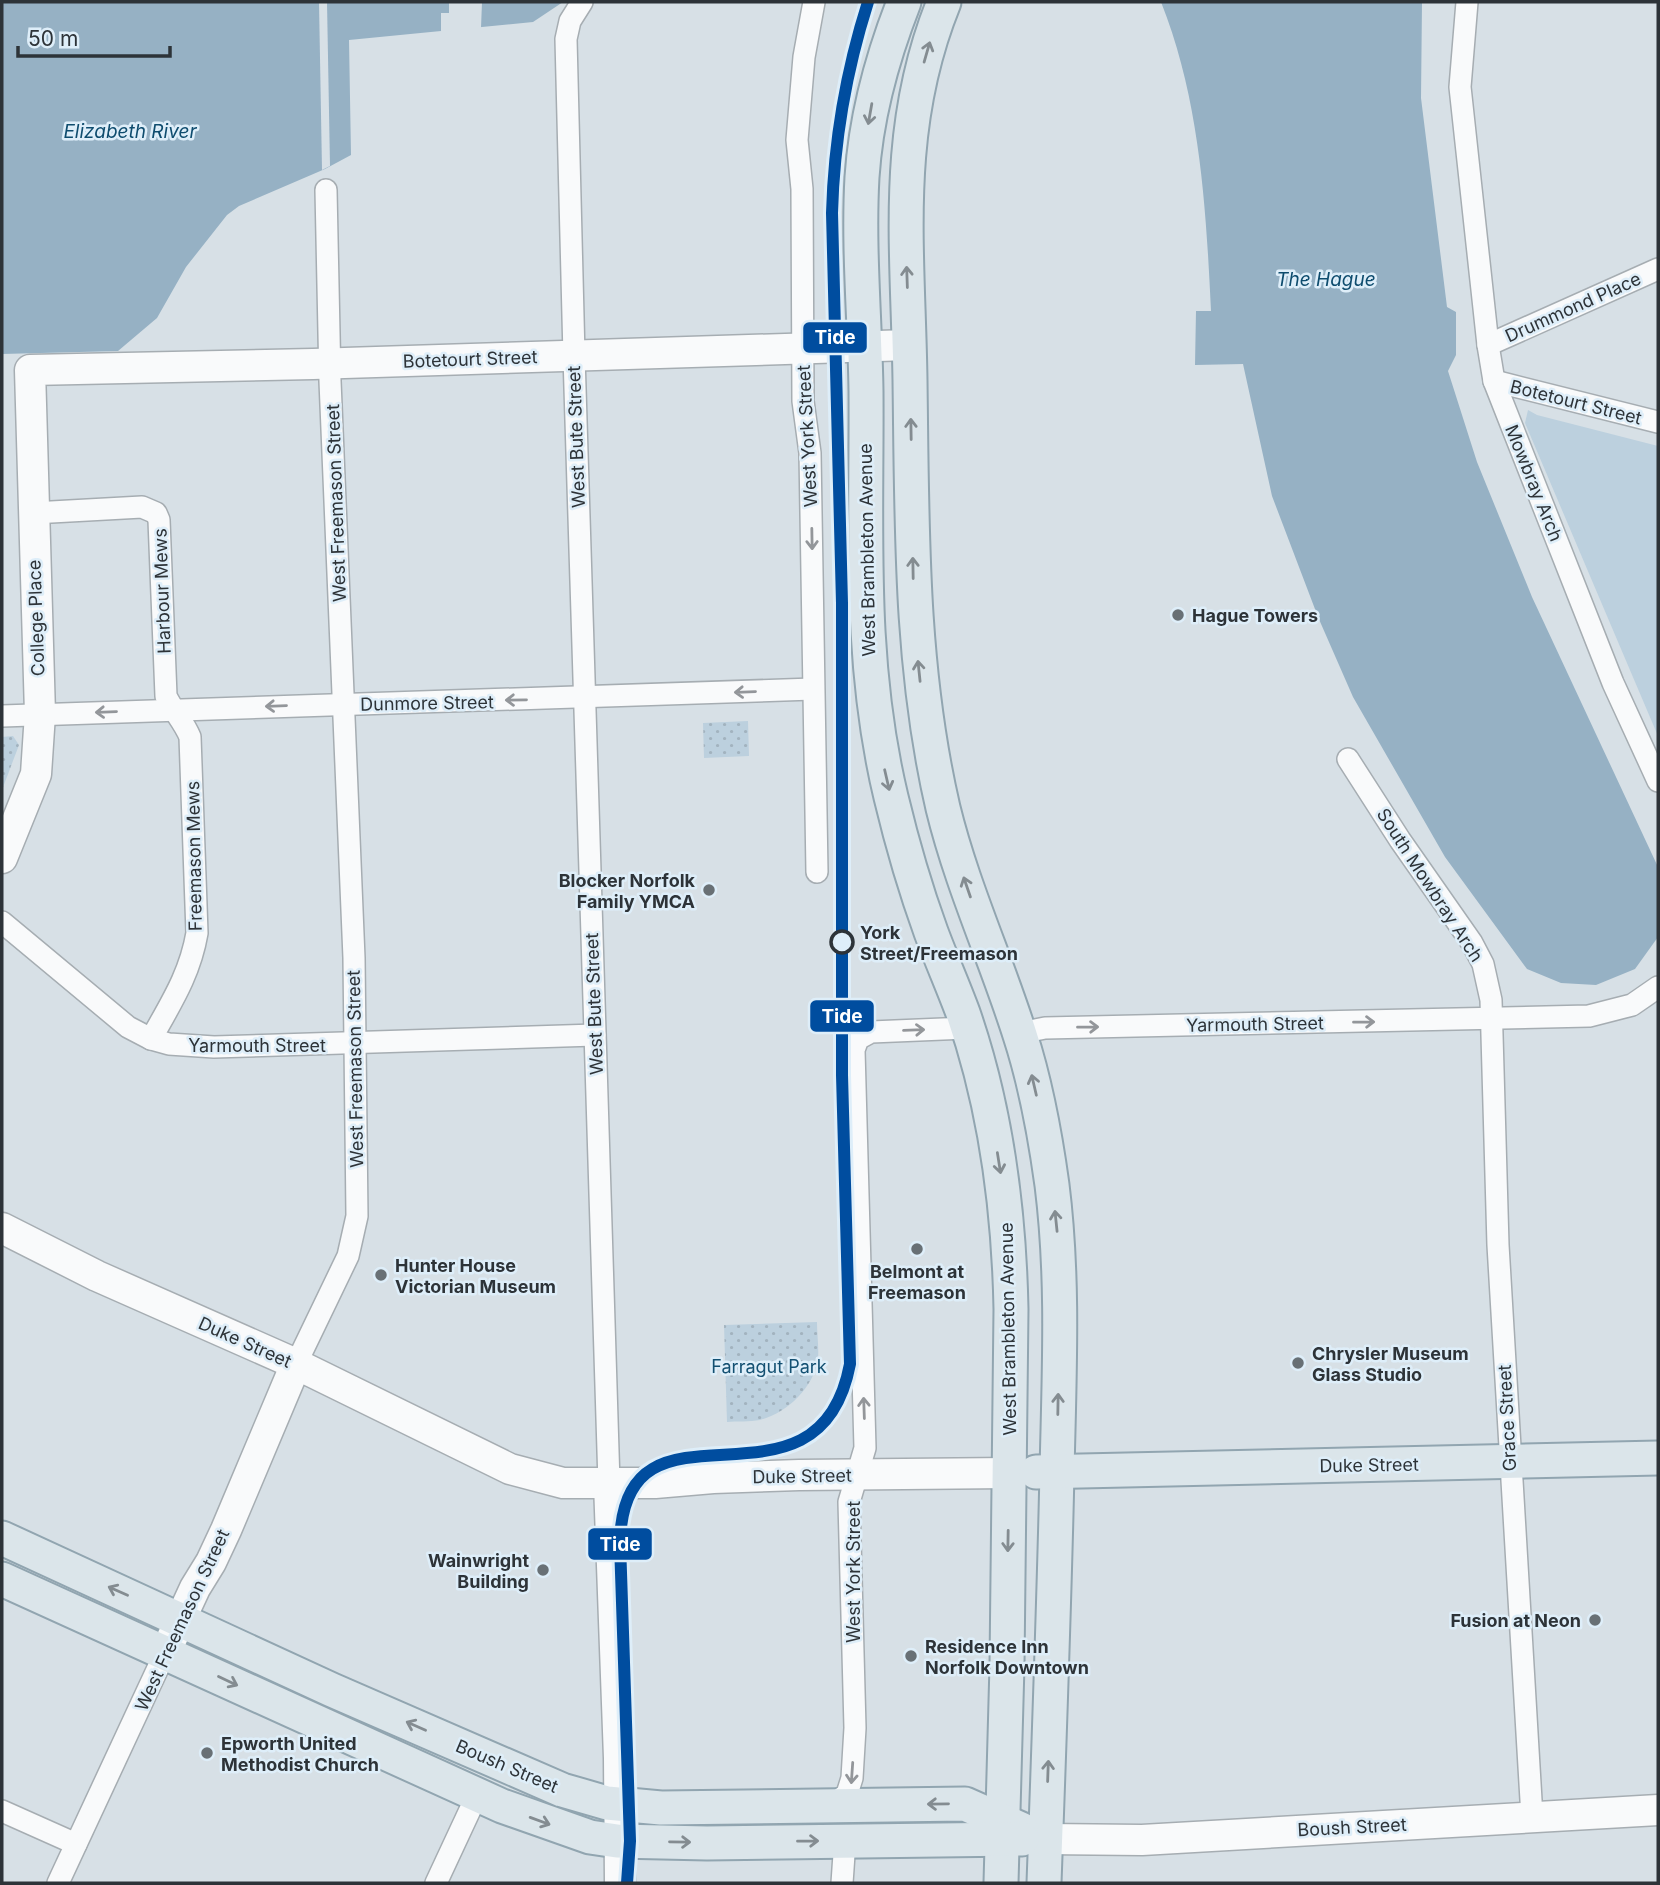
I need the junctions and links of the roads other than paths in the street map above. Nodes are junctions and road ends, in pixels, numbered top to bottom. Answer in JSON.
{"nodes":[{"id":1,"x":582,"y":2,"type":"edge"},
{"id":2,"x":814,"y":2,"type":"edge"},
{"id":3,"x":904,"y":2,"type":"edge"},
{"id":4,"x":944,"y":2,"type":"edge"},
{"id":5,"x":1467,"y":2,"type":"edge"},
{"id":6,"x":326,"y":190,"type":"dead end"},
{"id":7,"x":1658,"y":269,"type":"edge"},
{"id":8,"x":909,"y":345,"type":"junction"},
{"id":9,"x":1488,"y":345,"type":"junction"},
{"id":10,"x":865,"y":346,"type":"junction"},
{"id":11,"x":802,"y":348,"type":"junction"},
{"id":12,"x":574,"y":356,"type":"junction"},
{"id":13,"x":330,"y":364,"type":"junction"},
{"id":14,"x":30,"y":370,"type":"joint"},
{"id":15,"x":1494,"y":382,"type":"junction"},
{"id":16,"x":1658,"y":422,"type":"edge"},
{"id":17,"x":33,"y":513,"type":"junction"},
{"id":18,"x":813,"y":689,"type":"junction"},
{"id":19,"x":585,"y":698,"type":"junction"},
{"id":20,"x":344,"y":705,"type":"junction"},
{"id":21,"x":172,"y":710,"type":"junction"},
{"id":22,"x":40,"y":714,"type":"junction"},
{"id":23,"x":2,"y":716,"type":"edge"},
{"id":24,"x":1348,"y":759,"type":"dead end"},
{"id":25,"x":1658,"y":781,"type":"edge"},
{"id":26,"x":2,"y":858,"type":"edge"},
{"id":27,"x":817,"y":872,"type":"dead end"},
{"id":28,"x":2,"y":922,"type":"edge"},
{"id":29,"x":1658,"y":987,"type":"edge"},
{"id":30,"x":1491,"y":1019,"type":"junction"},
{"id":31,"x":967,"y":1028,"type":"junction"},
{"id":32,"x":1020,"y":1033,"type":"junction"},
{"id":33,"x":595,"y":1035,"type":"junction"},
{"id":34,"x":151,"y":1039,"type":"junction"},
{"id":35,"x":354,"y":1044,"type":"junction"},
{"id":36,"x":2,"y":1228,"type":"edge"},
{"id":37,"x":296,"y":1364,"type":"junction"},
{"id":38,"x":1658,"y":1458,"type":"edge"},
{"id":39,"x":1510,"y":1462,"type":"junction"},
{"id":40,"x":1056,"y":1472,"type":"junction"},
{"id":41,"x":1009,"y":1473,"type":"junction"},
{"id":42,"x":857,"y":1475,"type":"junction"},
{"id":43,"x":609,"y":1483,"type":"junction"},
{"id":44,"x":2,"y":1538,"type":"edge"},
{"id":45,"x":2,"y":1579,"type":"edge"},
{"id":46,"x":181,"y":1619,"type":"junction"},
{"id":47,"x":165,"y":1653,"type":"junction"},
{"id":48,"x":477,"y":1795,"type":"junction"},
{"id":49,"x":620,"y":1805,"type":"junction"},
{"id":50,"x":828,"y":1807,"type":"junction"},
{"id":51,"x":1658,"y":1810,"type":"edge"},
{"id":52,"x":2,"y":1811,"type":"edge"},
{"id":53,"x":1532,"y":1818,"type":"junction"},
{"id":54,"x":1002,"y":1830,"type":"junction"},
{"id":55,"x":1046,"y":1839,"type":"junction"},
{"id":56,"x":845,"y":1840,"type":"junction"},
{"id":57,"x":620,"y":1841,"type":"junction"},
{"id":58,"x":76,"y":1844,"type":"junction"},
{"id":59,"x":58,"y":1883,"type":"edge"},
{"id":60,"x":436,"y":1883,"type":"edge"},
{"id":61,"x":620,"y":1883,"type":"edge"},
{"id":62,"x":842,"y":1883,"type":"edge"},
{"id":63,"x":1001,"y":1883,"type":"edge"},
{"id":64,"x":1044,"y":1883,"type":"edge"}],
"edges":[{"from":1,"to":12,"type":"street","name":"West Bute Street"},
{"from":2,"to":11,"type":"street","name":"West York Street"},
{"from":3,"to":10,"type":"main road","name":"West Brambleton Avenue","one_way":true},
{"from":8,"to":4,"type":"main road","one_way":true},
{"from":5,"to":9,"type":"street","name":"Mowbray Arch"},
{"from":6,"to":13,"type":"street","name":"West Freemason Street"},
{"from":7,"to":9,"type":"street","name":"Drummond Place"},
{"from":8,"to":10,"type":"street","name":"Botetourt Street"},
{"from":32,"to":8,"type":"main road","one_way":true},
{"from":9,"to":15,"type":"street","name":"Mowbray Arch"},
{"from":10,"to":11,"type":"street","name":"Botetourt Street"},
{"from":10,"to":31,"type":"main road","name":"West Brambleton Avenue","one_way":true},
{"from":11,"to":12,"type":"street","name":"Botetourt Street"},
{"from":11,"to":18,"type":"street","name":"West York Street","one_way":true},
{"from":12,"to":13,"type":"street","name":"Botetourt Street"},
{"from":12,"to":19,"type":"street","name":"West Bute Street"},
{"from":13,"to":14,"type":"street","name":"Botetourt Street"},
{"from":13,"to":20,"type":"street","name":"West Freemason Street"},
{"from":14,"to":17,"type":"street","name":"College Place"},
{"from":15,"to":16,"type":"street","name":"Botetourt Street"},
{"from":15,"to":25,"type":"street","name":"Mowbray Arch"},
{"from":17,"to":21,"type":"street","name":"Harbour Mews"},
{"from":17,"to":22,"type":"street","name":"College Place"},
{"from":18,"to":19,"type":"street","name":"Dunmore Street","one_way":true},
{"from":18,"to":27,"type":"street","name":"West York Street"},
{"from":19,"to":20,"type":"street","name":"Dunmore Street","one_way":true},
{"from":19,"to":33,"type":"street","name":"West Bute Street"},
{"from":20,"to":21,"type":"street","name":"Dunmore Street","one_way":true},
{"from":20,"to":35,"type":"street","name":"West Freemason Street"},
{"from":21,"to":22,"type":"street","name":"Dunmore Street","one_way":true},
{"from":21,"to":34,"type":"street","name":"Freemason Mews"},
{"from":22,"to":23,"type":"street","name":"Dunmore Street"},
{"from":22,"to":26,"type":"street","name":"College Place"},
{"from":24,"to":30,"type":"street","name":"South Mowbray Arch"},
{"from":28,"to":34,"type":"street","name":"Yarmouth Street"},
{"from":29,"to":30,"type":"street","name":"Yarmouth Street"},
{"from":32,"to":30,"type":"street","name":"Yarmouth Street","one_way":true},
{"from":30,"to":39,"type":"street","name":"Grace Street"},
{"from":31,"to":41,"type":"main road","name":"West Brambleton Avenue","one_way":true},
{"from":42,"to":31,"type":"street","name":"West York Street","one_way":true},
{"from":40,"to":32,"type":"main road","one_way":true},
{"from":33,"to":35,"type":"street","name":"Yarmouth Street"},
{"from":33,"to":43,"type":"street","name":"West Bute Street"},
{"from":34,"to":35,"type":"street","name":"Yarmouth Street"},
{"from":35,"to":37,"type":"street","name":"West Freemason Street"},
{"from":36,"to":37,"type":"street","name":"Duke Street"},
{"from":37,"to":43,"type":"street","name":"Duke Street"},
{"from":37,"to":46,"type":"street","name":"West Freemason Street"},
{"from":38,"to":39,"type":"main road","name":"Duke Street"},
{"from":39,"to":40,"type":"main road","name":"Duke Street"},
{"from":39,"to":53,"type":"street","name":"Grace Street"},
{"from":40,"to":41,"type":"main road","name":"Duke Street"},
{"from":55,"to":40,"type":"main road","one_way":true},
{"from":41,"to":42,"type":"street","name":"Duke Street"},
{"from":41,"to":54,"type":"main road","name":"West Brambleton Avenue","one_way":true},
{"from":42,"to":43,"type":"street","name":"Duke Street"},
{"from":42,"to":50,"type":"street","name":"West York Street","one_way":true},
{"from":43,"to":49,"type":"street","name":"West Bute Street"},
{"from":46,"to":44,"type":"main road","name":"Boush Street","one_way":true},
{"from":45,"to":47,"type":"main road","name":"Boush Street"},
{"from":46,"to":47,"type":"street","name":"West Freemason Street"},
{"from":49,"to":46,"type":"main road","name":"Boush Street","one_way":true},
{"from":47,"to":48,"type":"main road","name":"Boush Street","one_way":true},
{"from":47,"to":58,"type":"street","name":"West Freemason Street"},
{"from":48,"to":57,"type":"main road","name":"Boush Street","one_way":true},
{"from":48,"to":60,"type":"street"},
{"from":49,"to":50,"type":"main road","name":"Boush Street"},
{"from":49,"to":57,"type":"street","name":"West Bute Street"},
{"from":54,"to":50,"type":"main road","name":"Boush Street","one_way":true},
{"from":51,"to":53,"type":"street","name":"Boush Street"},
{"from":52,"to":58,"type":"street"},
{"from":53,"to":55,"type":"street","name":"Boush Street"},
{"from":54,"to":55,"type":"main road","name":"Boush Street"},
{"from":54,"to":56,"type":"main road","name":"Boush Street"},
{"from":54,"to":63,"type":"main road","name":"West Brambleton Avenue"},
{"from":55,"to":64,"type":"main road"},
{"from":57,"to":56,"type":"main road","name":"Boush Street","one_way":true},
{"from":56,"to":62,"type":"street"},
{"from":57,"to":61,"type":"street","name":"West Bute Street"},
{"from":58,"to":59,"type":"street","name":"West Freemason Street"}]}
